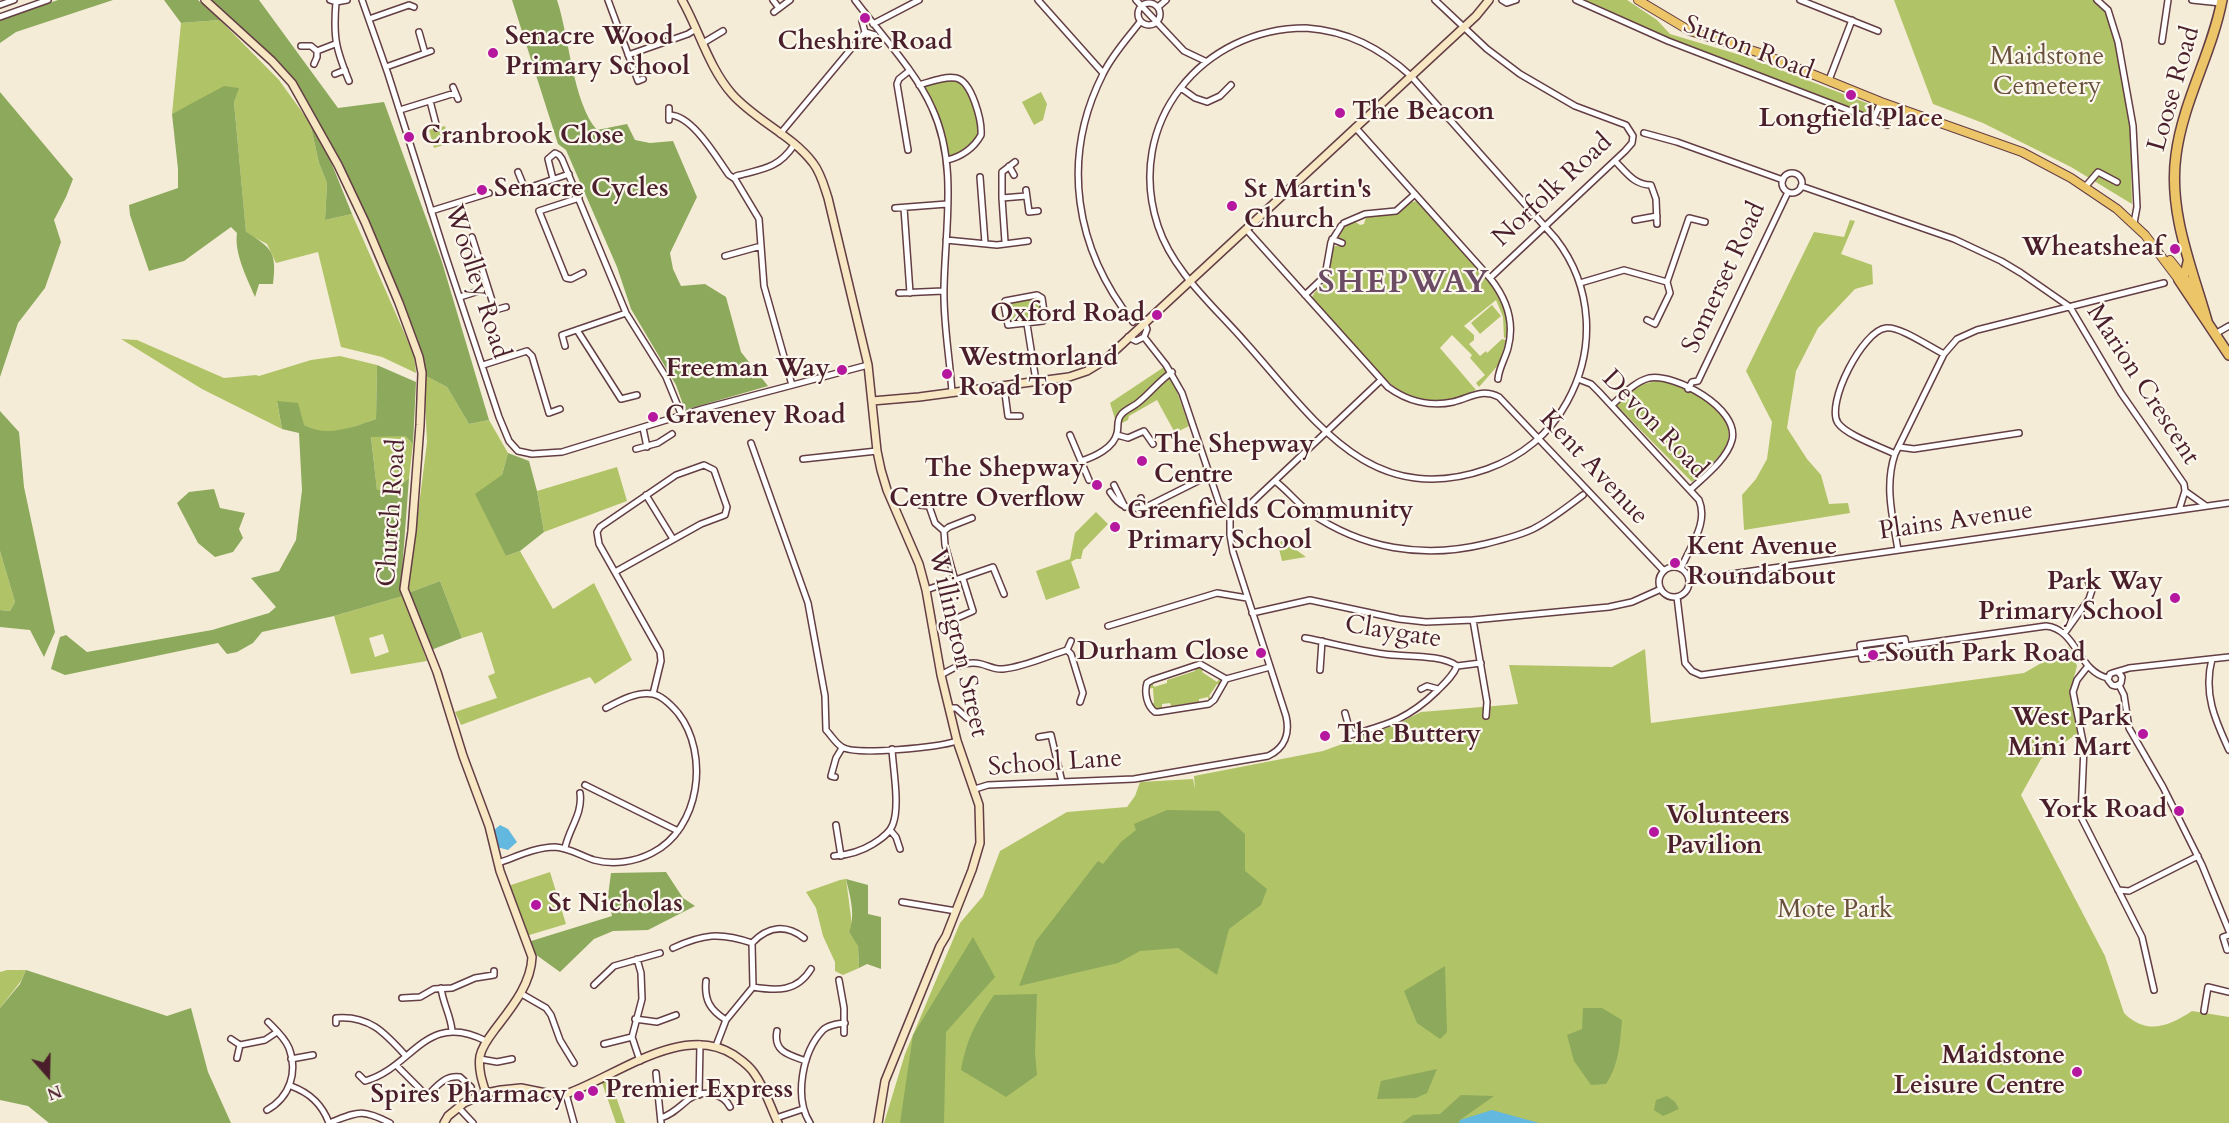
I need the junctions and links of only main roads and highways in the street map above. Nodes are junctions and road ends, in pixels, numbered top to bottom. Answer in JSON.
{"nodes":[{"id":1,"x":1638,"y":0,"type":"edge"},
{"id":2,"x":2223,"y":5,"type":"edge"},
{"id":3,"x":2188,"y":262,"type":"junction"},
{"id":4,"x":2181,"y":278,"type":"junction"},
{"id":5,"x":2199,"y":295,"type":"junction"},
{"id":6,"x":2207,"y":321,"type":"junction"},
{"id":7,"x":2229,"y":355,"type":"edge"}],
"edges":[{"from":1,"to":4,"type":"main road","name":"Sutton Road"},
{"from":2,"to":3,"type":"highway","name":"Loose Road"},
{"from":3,"to":4,"type":"highway","name":"Loose Road"},
{"from":3,"to":5,"type":"highway","name":"Loose Road"},
{"from":4,"to":5,"type":"main road","name":"Sutton Road"},
{"from":4,"to":6,"type":"highway","name":"Loose Road"},
{"from":5,"to":6,"type":"highway","name":"Loose Road"},
{"from":6,"to":7,"type":"highway","name":"Loose Road"}]}
